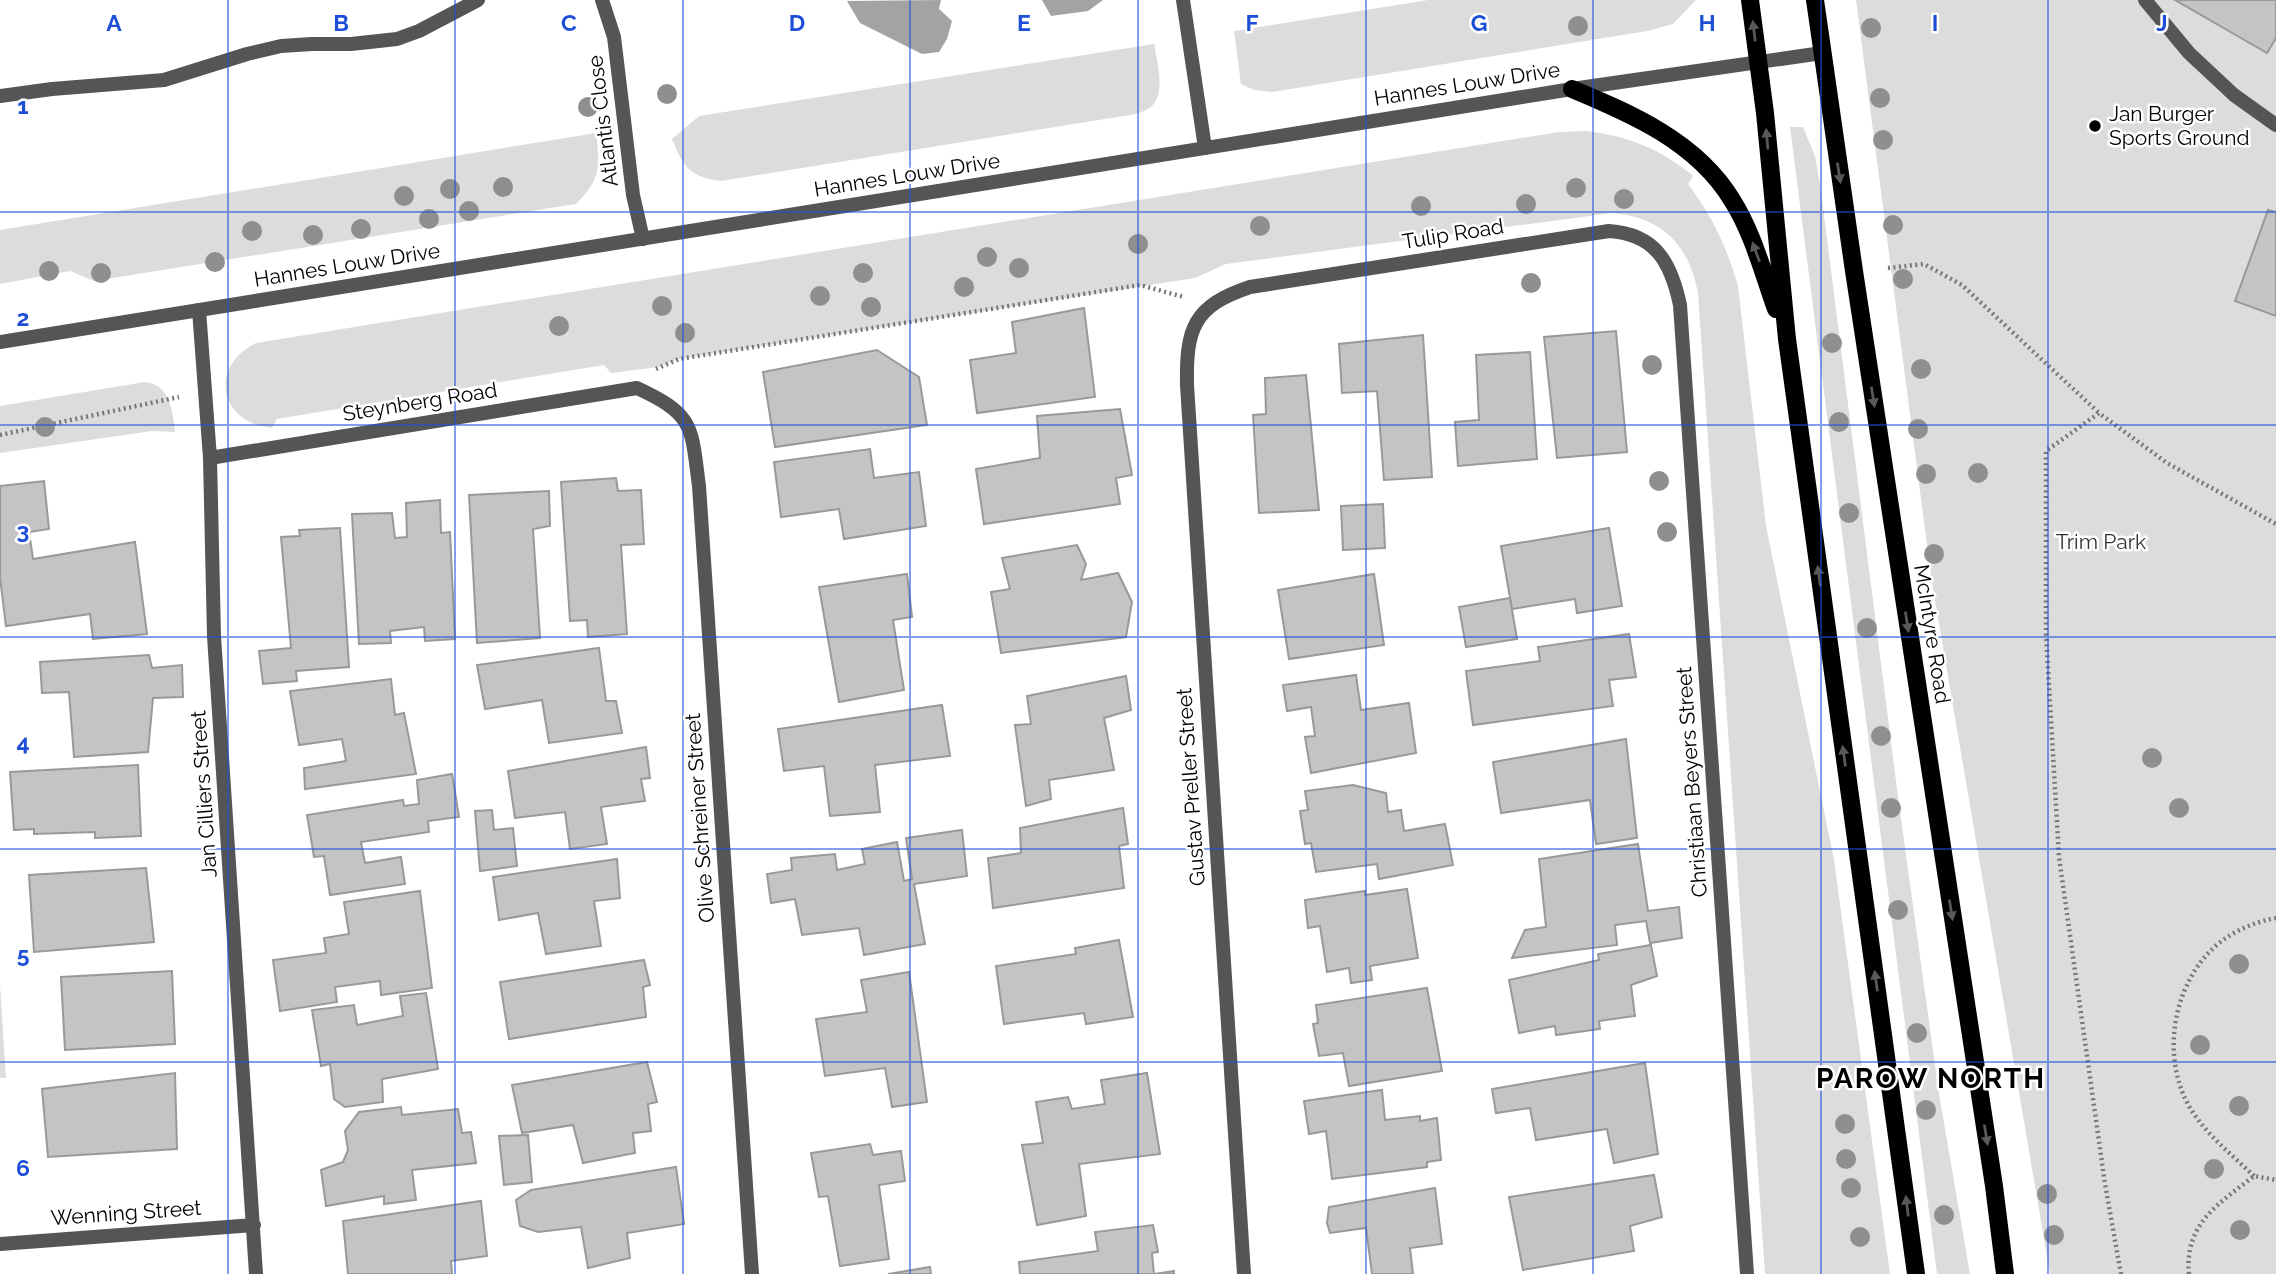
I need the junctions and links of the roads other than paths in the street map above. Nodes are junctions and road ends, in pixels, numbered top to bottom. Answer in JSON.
{"nodes":[{"id":1,"x":478,"y":0,"type":"edge"},
{"id":2,"x":602,"y":0,"type":"edge"},
{"id":3,"x":1182,"y":0,"type":"edge"},
{"id":4,"x":1750,"y":0,"type":"edge"},
{"id":5,"x":1815,"y":0,"type":"edge"},
{"id":6,"x":2145,"y":0,"type":"edge"},
{"id":7,"x":1822,"y":53,"type":"junction"},
{"id":8,"x":1757,"y":62,"type":"junction"},
{"id":9,"x":1572,"y":89,"type":"junction"},
{"id":10,"x":0,"y":96,"type":"edge"},
{"id":11,"x":2276,"y":125,"type":"edge"},
{"id":12,"x":1205,"y":148,"type":"junction"},
{"id":13,"x":643,"y":239,"type":"junction"},
{"id":14,"x":1677,"y":288,"type":"joint"},
{"id":15,"x":1212,"y":304,"type":"joint"},
{"id":16,"x":199,"y":310,"type":"junction"},
{"id":17,"x":1787,"y":339,"type":"junction"},
{"id":18,"x":0,"y":342,"type":"edge"},
{"id":19,"x":637,"y":388,"type":"joint"},
{"id":20,"x":210,"y":458,"type":"junction"},
{"id":21,"x":254,"y":1225,"type":"junction"},
{"id":22,"x":0,"y":1244,"type":"edge"},
{"id":23,"x":256,"y":1274,"type":"edge"},
{"id":24,"x":752,"y":1274,"type":"edge"},
{"id":25,"x":1244,"y":1274,"type":"edge"},
{"id":26,"x":1747,"y":1274,"type":"edge"},
{"id":27,"x":1916,"y":1274,"type":"edge"},
{"id":28,"x":2005,"y":1274,"type":"edge"}],
"edges":[{"from":1,"to":10,"type":"street"},
{"from":2,"to":13,"type":"street","name":"Atlantis Close"},
{"from":3,"to":12,"type":"street"},
{"from":8,"to":4,"type":"main road","one_way":true},
{"from":5,"to":7,"type":"main road","name":"McIntyre Road"},
{"from":6,"to":11,"type":"street"},
{"from":7,"to":8,"type":"street","name":"Hannes Louw Drive"},
{"from":7,"to":28,"type":"main road","name":"McIntyre Road","one_way":true},
{"from":8,"to":9,"type":"street","name":"Hannes Louw Drive"},
{"from":17,"to":8,"type":"main road","one_way":true},
{"from":9,"to":12,"type":"street","name":"Hannes Louw Drive"},
{"from":17,"to":9,"type":"main road","one_way":true},
{"from":12,"to":13,"type":"street","name":"Hannes Louw Drive"},
{"from":13,"to":16,"type":"street","name":"Hannes Louw Drive"},
{"from":14,"to":15,"type":"street","name":"Tulip Road"},
{"from":14,"to":26,"type":"street","name":"Christiaan Beyers Street"},
{"from":15,"to":25,"type":"street","name":"Gustav Preller Street"},
{"from":16,"to":18,"type":"street","name":"Hannes Louw Drive"},
{"from":16,"to":20,"type":"street","name":"Jan Cilliers Street"},
{"from":27,"to":17,"type":"main road","one_way":true},
{"from":19,"to":20,"type":"street","name":"Steynberg Road"},
{"from":19,"to":24,"type":"street","name":"Olive Schreiner Street"},
{"from":20,"to":21,"type":"street","name":"Jan Cilliers Street"},
{"from":21,"to":22,"type":"street","name":"Wenning Street"},
{"from":21,"to":23,"type":"street","name":"Jan Cilliers Street"}]}
